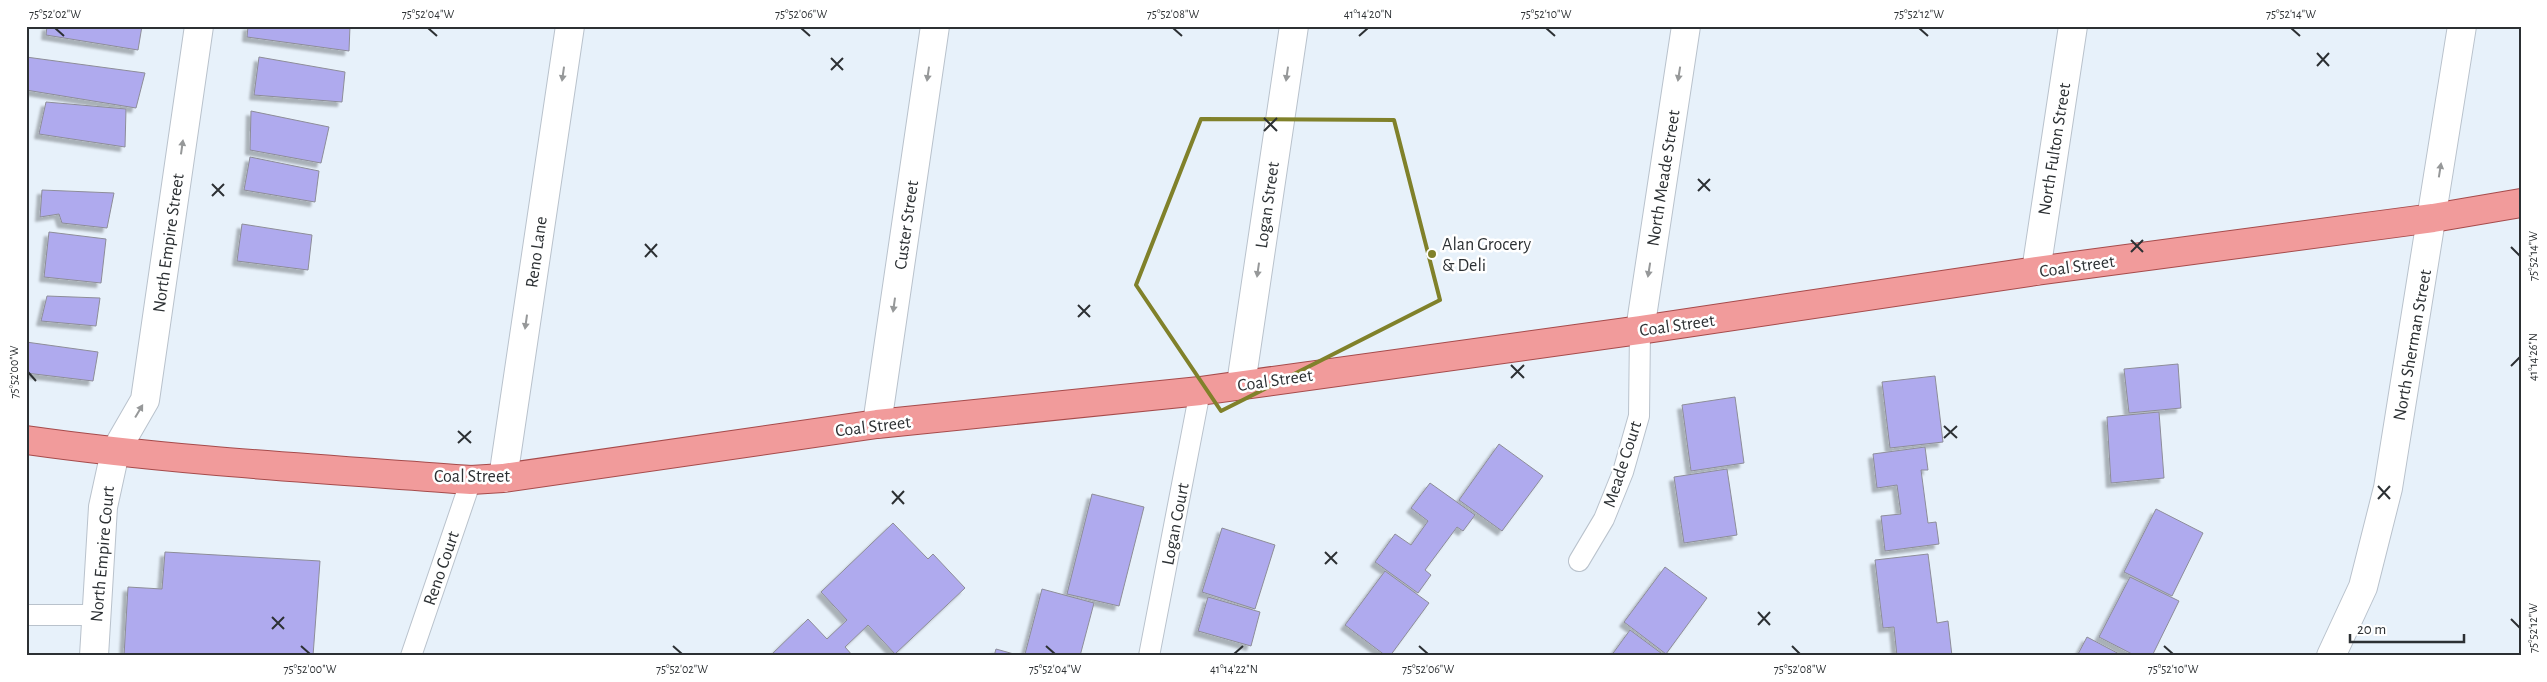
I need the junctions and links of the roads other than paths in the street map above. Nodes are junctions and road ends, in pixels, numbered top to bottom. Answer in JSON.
{"nodes":[{"id":1,"x":200,"y":26,"type":"edge"},
{"id":2,"x":570,"y":26,"type":"edge"},
{"id":3,"x":935,"y":26,"type":"edge"},
{"id":4,"x":1294,"y":26,"type":"edge"},
{"id":5,"x":1686,"y":26,"type":"edge"},
{"id":6,"x":2073,"y":26,"type":"edge"},
{"id":7,"x":2462,"y":26,"type":"edge"},
{"id":8,"x":2521,"y":203,"type":"edge"},
{"id":9,"x":2433,"y":218,"type":"junction"},
{"id":10,"x":2036,"y":271,"type":"junction"},
{"id":11,"x":1640,"y":330,"type":"junction"},
{"id":12,"x":1241,"y":384,"type":"junction"},
{"id":13,"x":1200,"y":391,"type":"junction"},
{"id":14,"x":877,"y":424,"type":"junction"},
{"id":15,"x":26,"y":440,"type":"edge"},
{"id":16,"x":114,"y":452,"type":"junction"},
{"id":17,"x":503,"y":478,"type":"junction"},
{"id":18,"x":471,"y":480,"type":"junction"},
{"id":19,"x":1579,"y":561,"type":"dead end"},
{"id":20,"x":26,"y":615,"type":"edge"},
{"id":21,"x":96,"y":616,"type":"junction"},
{"id":22,"x":94,"y":656,"type":"edge"},
{"id":23,"x":411,"y":656,"type":"edge"},
{"id":24,"x":1149,"y":656,"type":"edge"},
{"id":25,"x":2331,"y":656,"type":"edge"}],
"edges":[{"from":16,"to":1,"type":"street","name":"North Empire Street","one_way":true},
{"from":2,"to":17,"type":"street","name":"Reno Lane","one_way":true},
{"from":3,"to":14,"type":"street","name":"Custer Street","one_way":true},
{"from":4,"to":12,"type":"street","name":"Logan Street","one_way":true},
{"from":5,"to":11,"type":"street","name":"North Meade Street","one_way":true},
{"from":6,"to":10,"type":"street","name":"North Fulton Street"},
{"from":9,"to":7,"type":"street","name":"North Sherman Street","one_way":true},
{"from":8,"to":9,"type":"main road","name":"Coal Street"},
{"from":9,"to":10,"type":"main road","name":"Coal Street"},
{"from":9,"to":25,"type":"street","name":"North Sherman Street"},
{"from":10,"to":11,"type":"main road","name":"Coal Street"},
{"from":11,"to":12,"type":"main road","name":"Coal Street"},
{"from":11,"to":19,"type":"lane","name":"Meade Court"},
{"from":12,"to":13,"type":"main road","name":"Coal Street"},
{"from":13,"to":14,"type":"main road","name":"Coal Street"},
{"from":13,"to":24,"type":"lane","name":"Logan Court"},
{"from":14,"to":17,"type":"main road","name":"Coal Street"},
{"from":15,"to":16,"type":"main road","name":"Coal Street"},
{"from":16,"to":18,"type":"main road","name":"Coal Street"},
{"from":16,"to":21,"type":"street","name":"North Empire Court"},
{"from":17,"to":18,"type":"main road","name":"Coal Street"},
{"from":18,"to":23,"type":"lane","name":"Reno Court"},
{"from":20,"to":21,"type":"lane"},
{"from":21,"to":22,"type":"street","name":"North Empire Court"}]}
